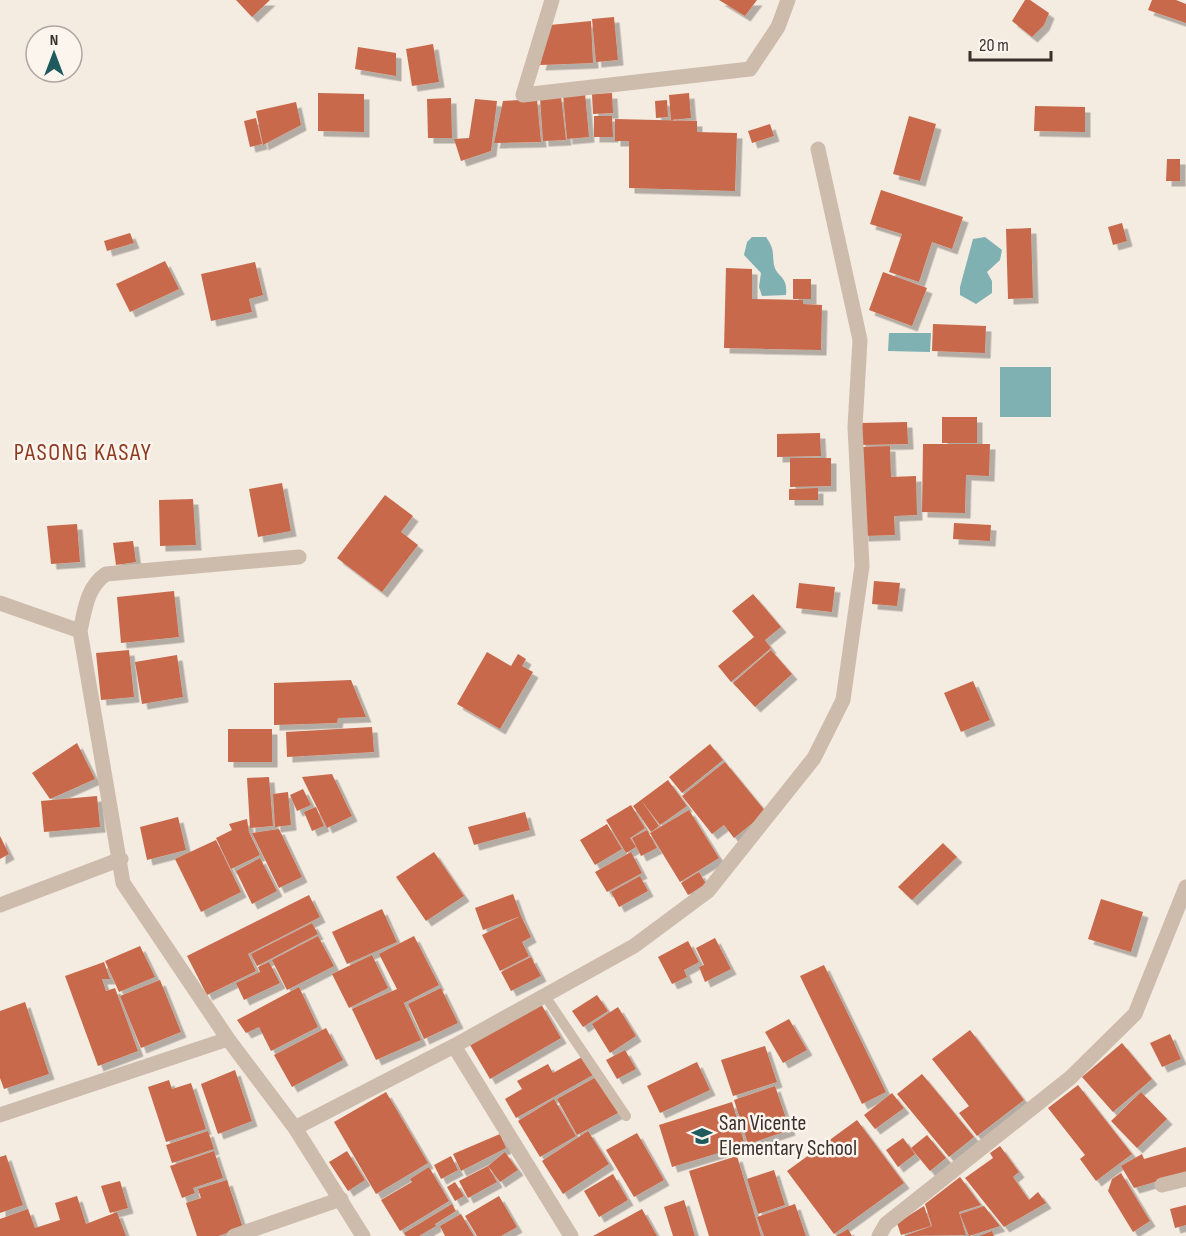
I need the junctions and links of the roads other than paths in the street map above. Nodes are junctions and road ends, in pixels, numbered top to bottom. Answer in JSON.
{"nodes":[{"id":1,"x":552,"y":0,"type":"edge"},
{"id":2,"x":788,"y":0,"type":"edge"},
{"id":3,"x":818,"y":150,"type":"dead end"},
{"id":4,"x":298,"y":557,"type":"dead end"},
{"id":5,"x":0,"y":603,"type":"edge"},
{"id":6,"x":80,"y":631,"type":"junction"},
{"id":7,"x":121,"y":859,"type":"junction"},
{"id":8,"x":1186,"y":887,"type":"edge"},
{"id":9,"x":0,"y":905,"type":"edge"},
{"id":10,"x":545,"y":996,"type":"junction"},
{"id":11,"x":228,"y":1039,"type":"junction"},
{"id":12,"x":454,"y":1046,"type":"junction"},
{"id":13,"x":0,"y":1115,"type":"edge"},
{"id":14,"x":626,"y":1116,"type":"dead end"},
{"id":15,"x":295,"y":1128,"type":"junction"},
{"id":16,"x":1186,"y":1179,"type":"edge"},
{"id":17,"x":1162,"y":1185,"type":"dead end"},
{"id":18,"x":341,"y":1199,"type":"junction"},
{"id":19,"x":234,"y":1236,"type":"edge"},
{"id":20,"x":363,"y":1236,"type":"edge"},
{"id":21,"x":571,"y":1236,"type":"edge"},
{"id":22,"x":879,"y":1236,"type":"edge"}],
"edges":[{"from":1,"to":2,"type":"street"},
{"from":3,"to":10,"type":"street"},
{"from":4,"to":6,"type":"street"},
{"from":5,"to":6,"type":"street"},
{"from":6,"to":7,"type":"street"},
{"from":7,"to":9,"type":"street"},
{"from":7,"to":11,"type":"street"},
{"from":8,"to":22,"type":"street"},
{"from":10,"to":12,"type":"street"},
{"from":10,"to":14,"type":"lane"},
{"from":11,"to":13,"type":"street"},
{"from":11,"to":15,"type":"street"},
{"from":12,"to":15,"type":"street"},
{"from":12,"to":21,"type":"street"},
{"from":15,"to":18,"type":"street"},
{"from":16,"to":17,"type":"street"},
{"from":18,"to":19,"type":"street"},
{"from":18,"to":20,"type":"street"}]}
